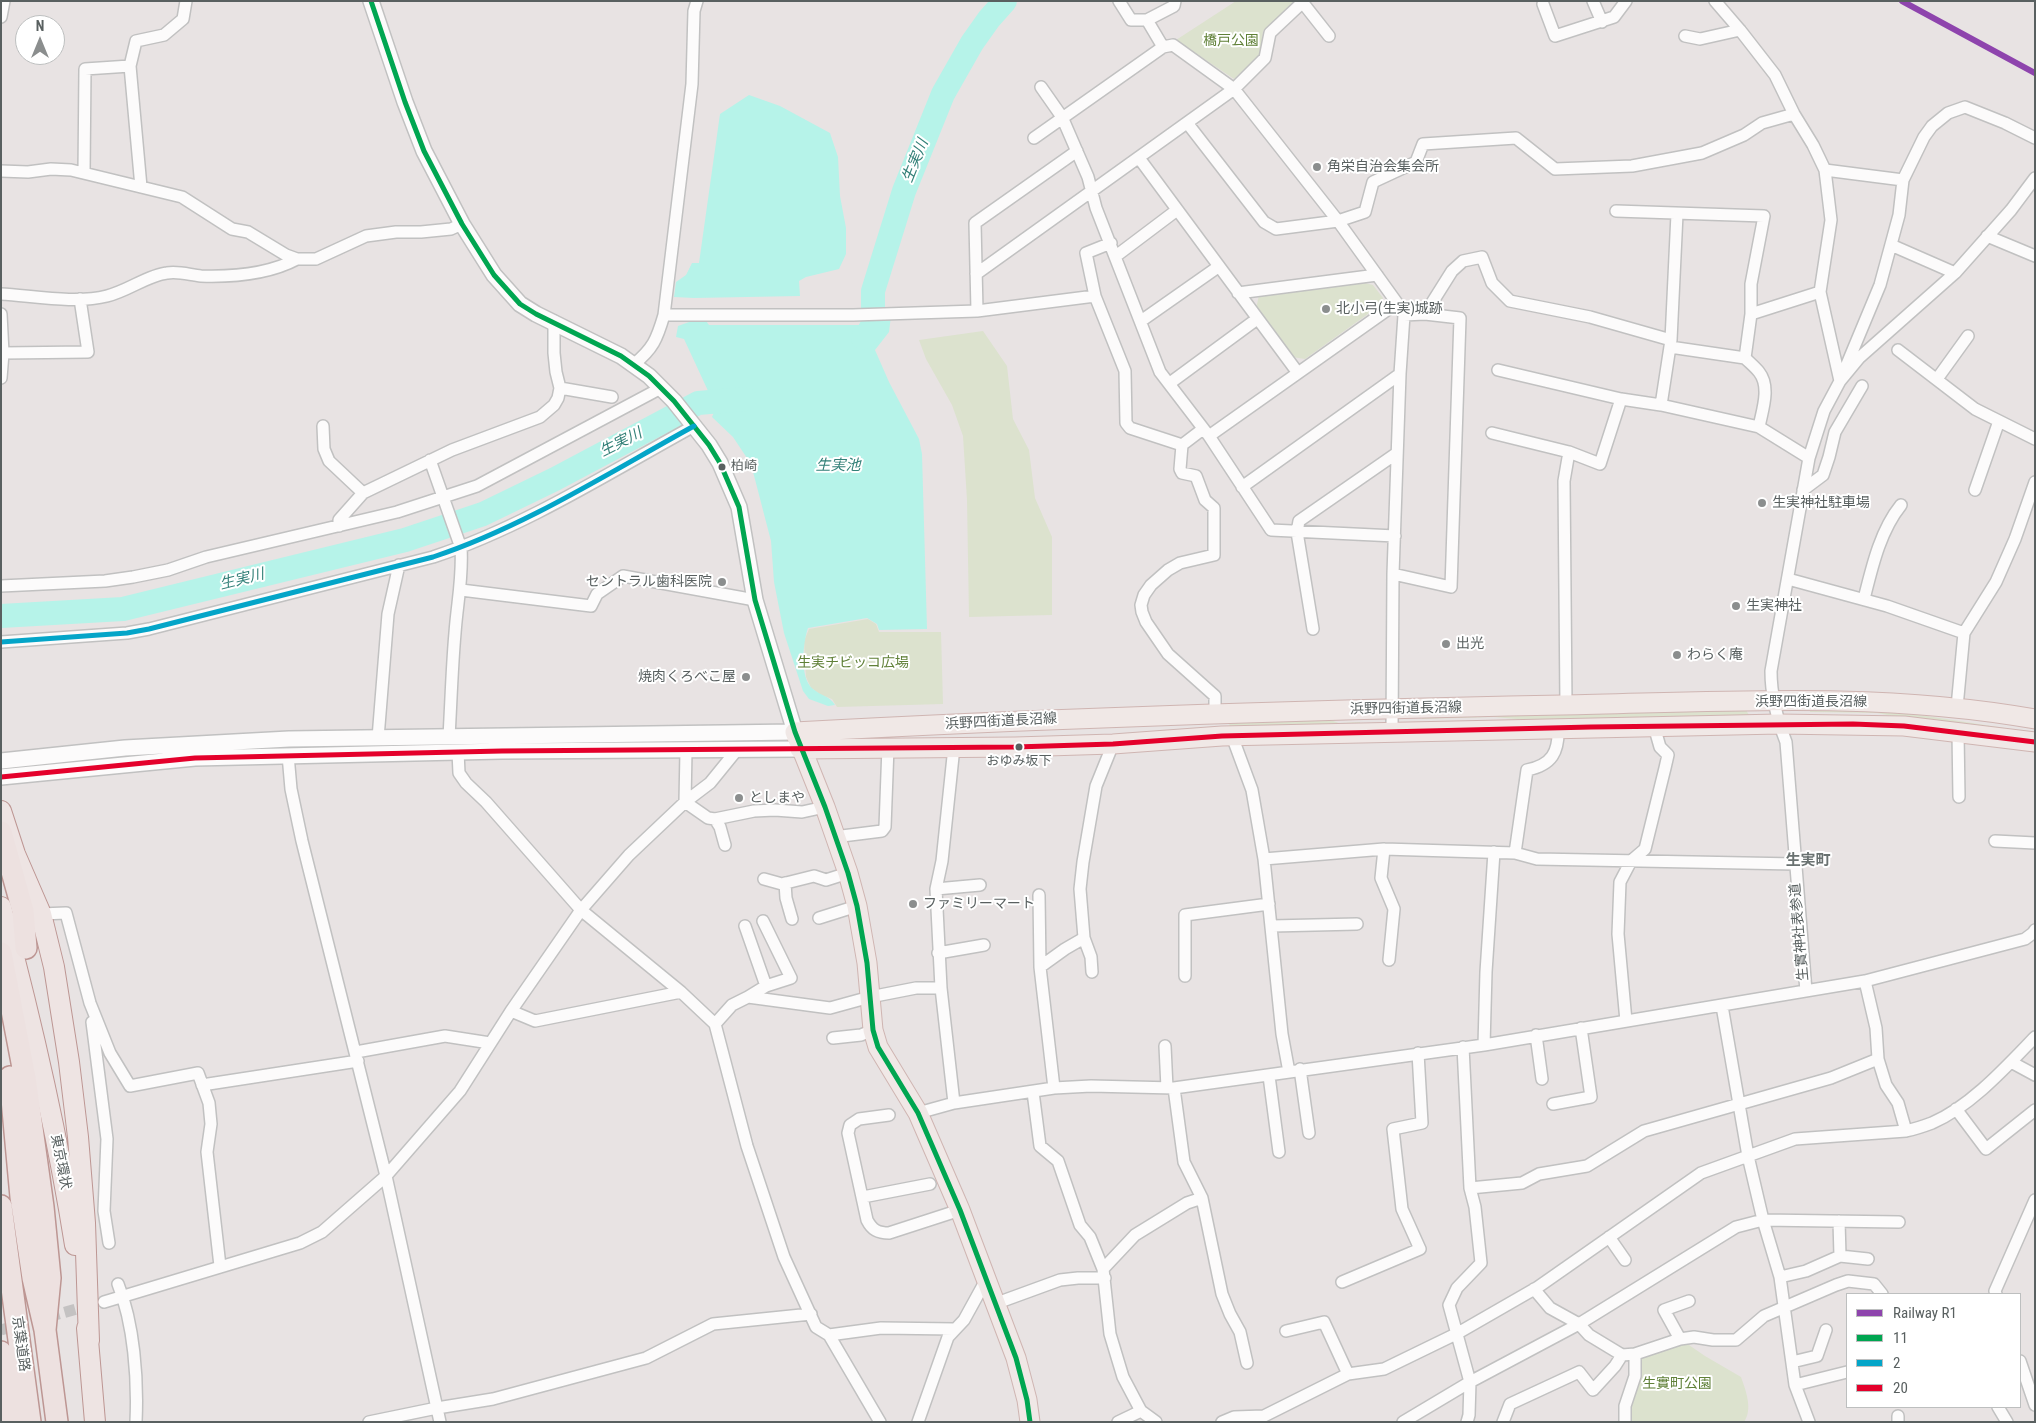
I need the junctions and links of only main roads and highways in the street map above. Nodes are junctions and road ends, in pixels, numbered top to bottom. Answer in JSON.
{"nodes":[{"id":1,"x":2035,"y":718,"type":"edge"},
{"id":2,"x":798,"y":741,"type":"junction"},
{"id":3,"x":2035,"y":742,"type":"edge"},
{"id":4,"x":1,"y":811,"type":"edge"},
{"id":5,"x":1,"y":832,"type":"edge"},
{"id":6,"x":1,"y":907,"type":"edge"},
{"id":7,"x":26,"y":948,"type":"dead end"},
{"id":8,"x":1,"y":952,"type":"edge"},
{"id":9,"x":10,"y":1077,"type":"dead end"},
{"id":10,"x":1,"y":1206,"type":"edge"},
{"id":11,"x":45,"y":1330,"type":"junction"},
{"id":12,"x":89,"y":1341,"type":"junction"},
{"id":13,"x":1,"y":1352,"type":"edge"},
{"id":14,"x":10,"y":1422,"type":"edge"},
{"id":15,"x":30,"y":1422,"type":"edge"},
{"id":16,"x":57,"y":1422,"type":"edge"},
{"id":17,"x":95,"y":1422,"type":"edge"},
{"id":18,"x":1030,"y":1422,"type":"edge"}],
"edges":[{"from":1,"to":2,"type":"main road","name":"浜野四街道長沼線"},
{"from":2,"to":3,"type":"main road","name":"浜野四街道長沼線"},
{"from":2,"to":18,"type":"main road"},
{"from":4,"to":12,"type":"highway"},
{"from":5,"to":7,"type":"highway"},
{"from":6,"to":12,"type":"highway","name":"東京環状"},
{"from":8,"to":11,"type":"highway"},
{"from":9,"to":11,"type":"highway"},
{"from":10,"to":15,"type":"highway","name":"京葉道路"},
{"from":11,"to":16,"type":"highway"},
{"from":12,"to":17,"type":"highway","name":"東京環状"},
{"from":13,"to":14,"type":"highway","name":"京葉道路"}]}
